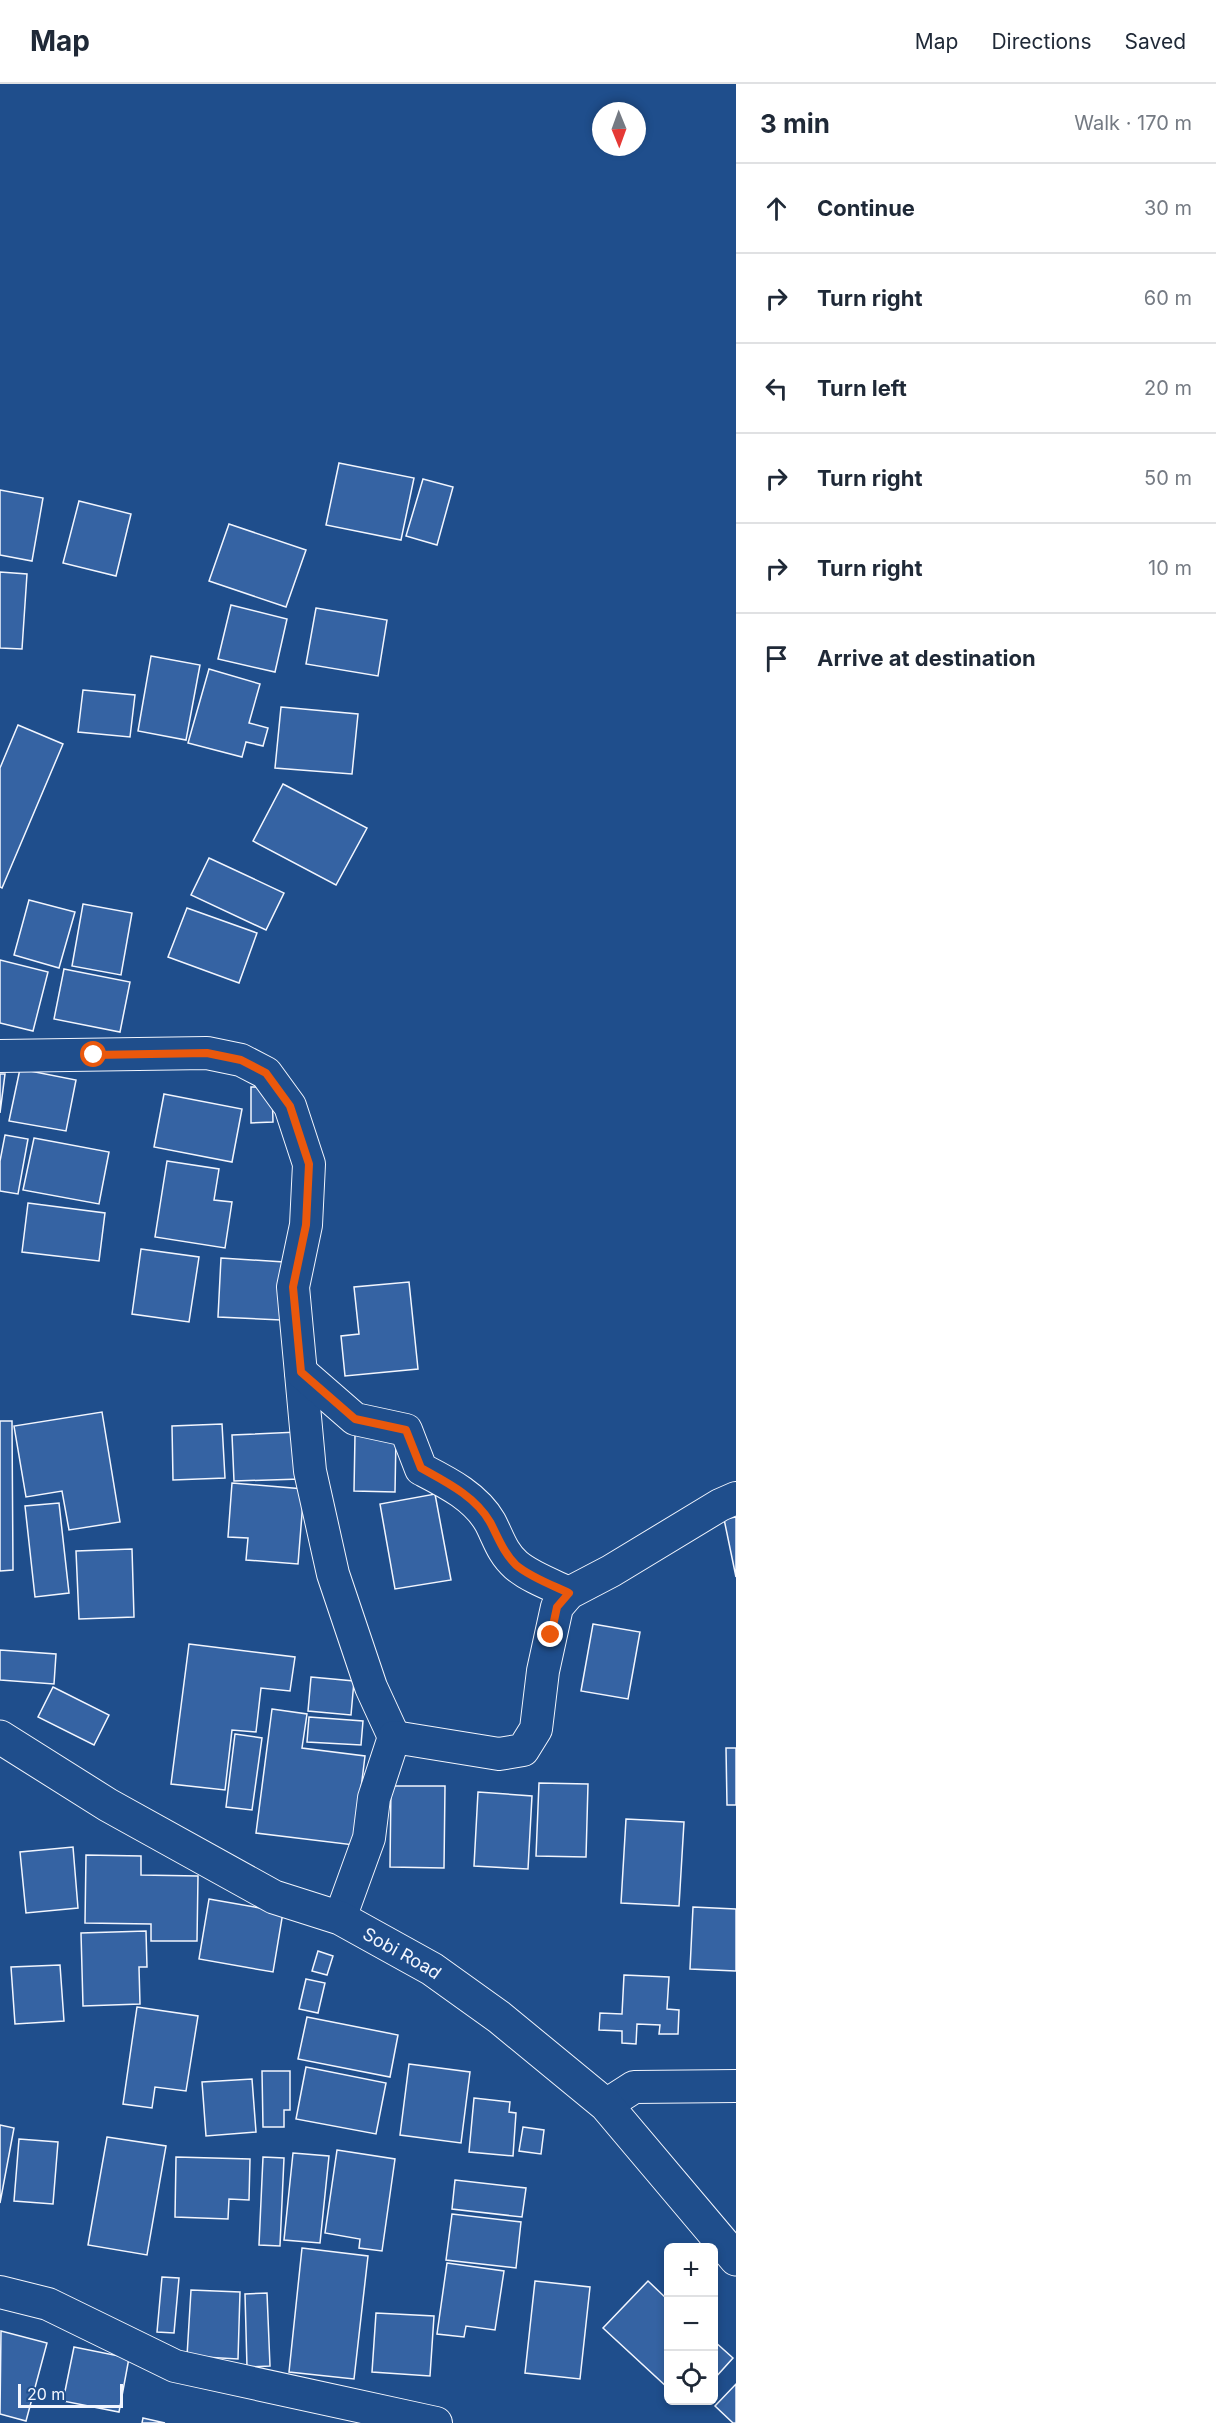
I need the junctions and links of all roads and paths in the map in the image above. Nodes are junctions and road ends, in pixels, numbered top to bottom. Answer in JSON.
{"nodes":[{"id":1,"x":0,"y":1056,"type":"edge"},
{"id":2,"x":301,"y":1372,"type":"junction"},
{"id":3,"x":736,"y":1498,"type":"edge"},
{"id":4,"x":569,"y":1593,"type":"junction"},
{"id":5,"x":0,"y":1737,"type":"edge"},
{"id":6,"x":394,"y":1737,"type":"junction"},
{"id":7,"x":340,"y":1918,"type":"junction"},
{"id":8,"x":736,"y":2086,"type":"edge"},
{"id":9,"x":606,"y":2105,"type":"junction"},
{"id":10,"x":736,"y":2259,"type":"edge"},
{"id":11,"x":0,"y":2292,"type":"edge"},
{"id":12,"x":436,"y":2423,"type":"edge"}],
"edges":[{"from":1,"to":2,"type":"street"},
{"from":2,"to":4,"type":"street"},
{"from":2,"to":6,"type":"street"},
{"from":3,"to":4,"type":"street"},
{"from":4,"to":6,"type":"street"},
{"from":5,"to":7,"type":"highway","name":"Sobi Road"},
{"from":6,"to":7,"type":"street"},
{"from":7,"to":9,"type":"highway","name":"Sobi Road"},
{"from":8,"to":9,"type":"street"},
{"from":9,"to":10,"type":"highway","name":"Sobi Road"},
{"from":11,"to":12,"type":"street"}]}
